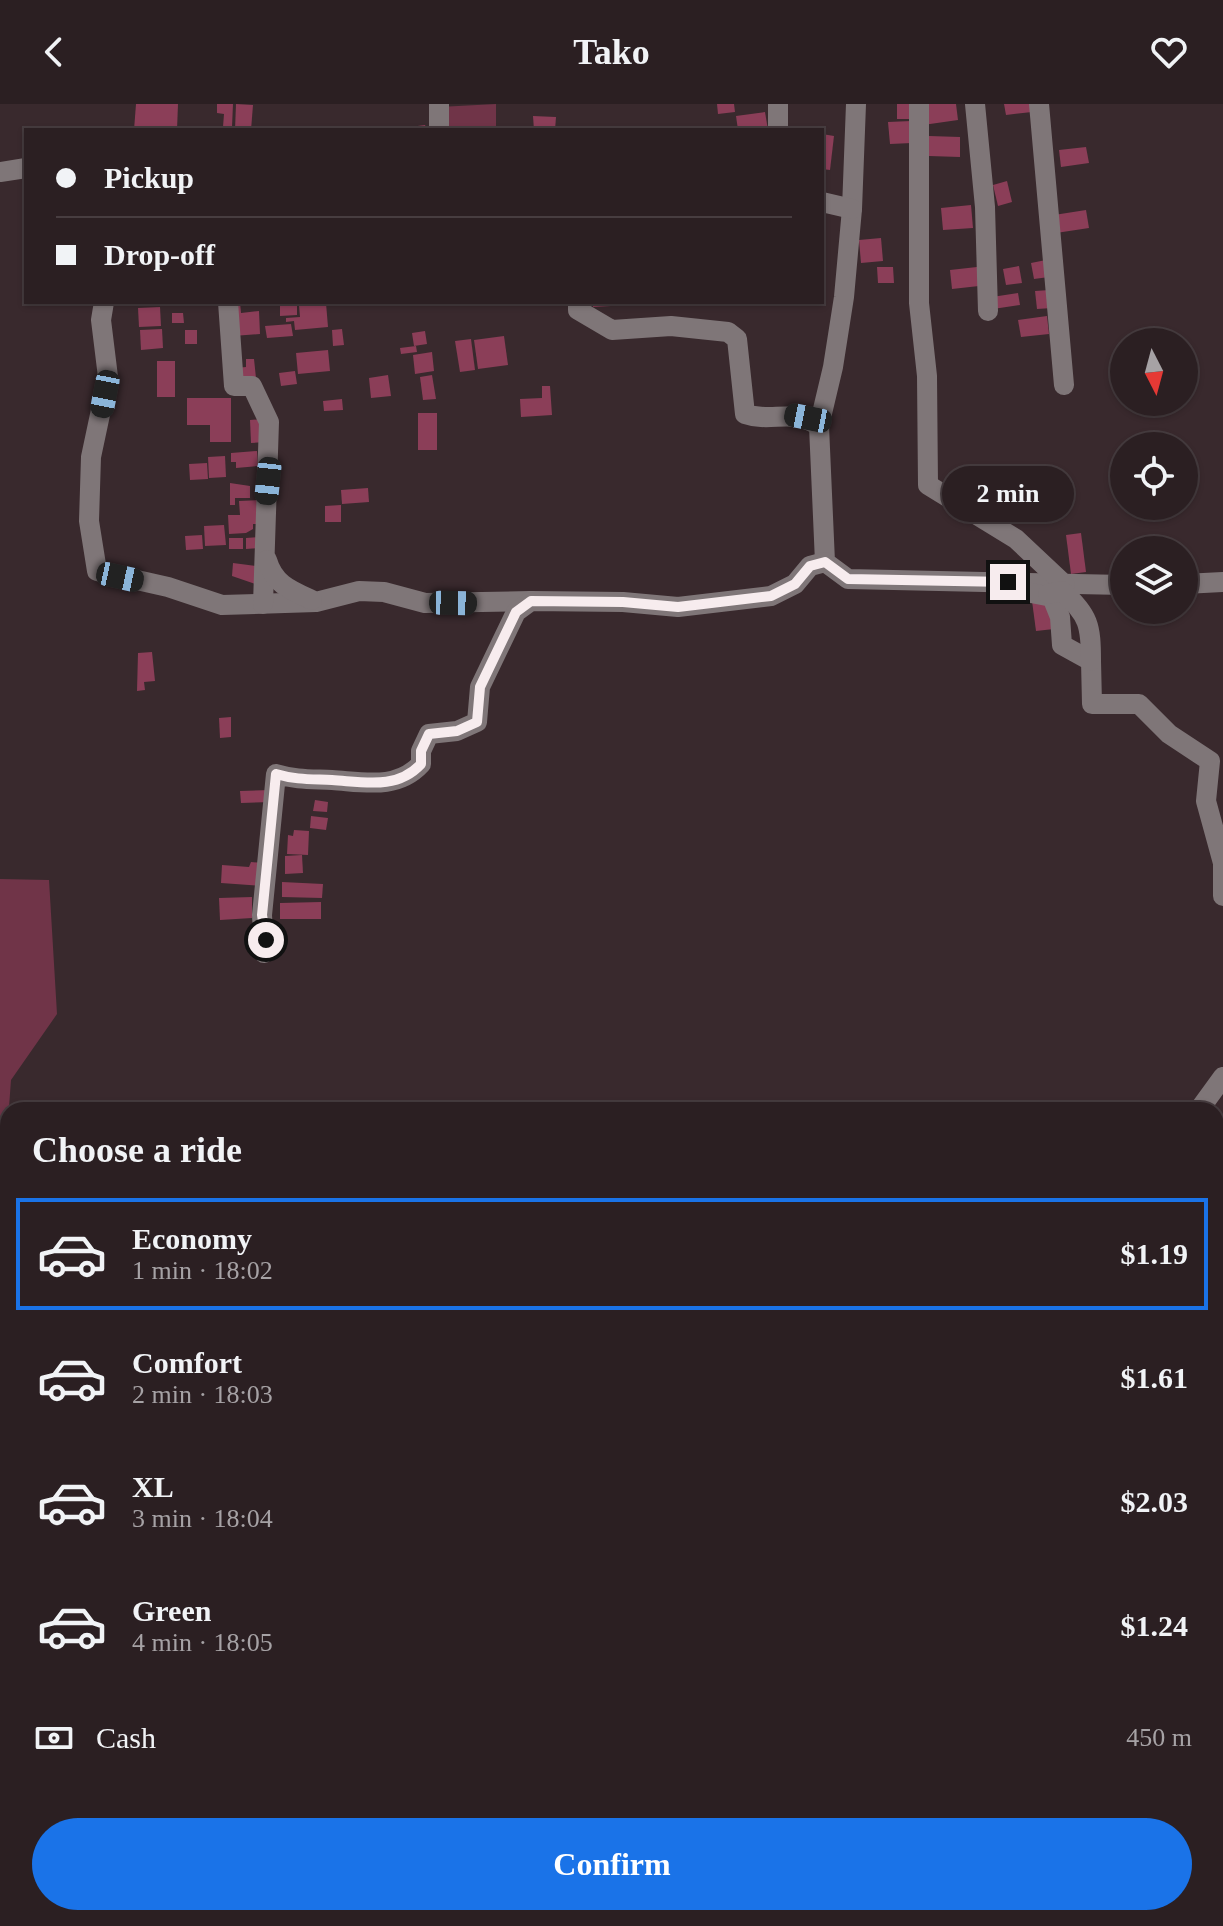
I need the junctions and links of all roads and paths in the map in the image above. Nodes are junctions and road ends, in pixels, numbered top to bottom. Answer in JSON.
{"nodes":[{"id":1,"x":439,"y":104,"type":"edge"},
{"id":2,"x":778,"y":104,"type":"edge"},
{"id":3,"x":856,"y":104,"type":"edge"},
{"id":4,"x":919,"y":104,"type":"edge"},
{"id":5,"x":975,"y":104,"type":"edge"},
{"id":6,"x":1039,"y":104,"type":"edge"},
{"id":7,"x":439,"y":128,"type":"edge"},
{"id":8,"x":778,"y":128,"type":"edge"},
{"id":9,"x":24,"y":168,"type":"edge"},
{"id":10,"x":0,"y":172,"type":"edge"},
{"id":11,"x":824,"y":202,"type":"edge"},
{"id":12,"x":852,"y":209,"type":"junction"},
{"id":13,"x":104,"y":304,"type":"edge"},
{"id":14,"x":228,"y":304,"type":"edge"},
{"id":15,"x":578,"y":304,"type":"edge"},
{"id":16,"x":988,"y":311,"type":"dead end"},
{"id":17,"x":1064,"y":385,"type":"dead end"},
{"id":18,"x":819,"y":426,"type":"junction"},
{"id":19,"x":265,"y":552,"type":"junction"},
{"id":20,"x":825,"y":562,"type":"junction"},
{"id":21,"x":1223,"y":582,"type":"edge"},
{"id":22,"x":1198,"y":583,"type":"edge"},
{"id":23,"x":1110,"y":586,"type":"edge"},
{"id":24,"x":1056,"y":589,"type":"junction"},
{"id":25,"x":531,"y":601,"type":"junction"},
{"id":26,"x":316,"y":602,"type":"junction"},
{"id":27,"x":263,"y":604,"type":"junction"},
{"id":28,"x":1091,"y":661,"type":"junction"},
{"id":29,"x":1223,"y":896,"type":"edge"},
{"id":30,"x":264,"y":953,"type":"dead end"},
{"id":31,"x":1223,"y":1077,"type":"edge"},
{"id":32,"x":1205,"y":1102,"type":"edge"}],
"edges":[{"from":1,"to":7,"type":"street"},
{"from":2,"to":8,"type":"street"},
{"from":3,"to":12,"type":"street"},
{"from":4,"to":24,"type":"street"},
{"from":5,"to":16,"type":"street"},
{"from":6,"to":17,"type":"street"},
{"from":9,"to":10,"type":"street"},
{"from":11,"to":12,"type":"street"},
{"from":12,"to":18,"type":"street"},
{"from":13,"to":27,"type":"street"},
{"from":14,"to":19,"type":"street"},
{"from":15,"to":18,"type":"street"},
{"from":18,"to":20,"type":"street"},
{"from":19,"to":26,"type":"street"},
{"from":19,"to":27,"type":"street"},
{"from":20,"to":24,"type":"street"},
{"from":20,"to":25,"type":"street"},
{"from":21,"to":22,"type":"street"},
{"from":23,"to":24,"type":"street"},
{"from":24,"to":28,"type":"street"},
{"from":24,"to":28,"type":"street"},
{"from":25,"to":26,"type":"street"},
{"from":25,"to":30,"type":"street"},
{"from":26,"to":27,"type":"street"},
{"from":28,"to":29,"type":"street"},
{"from":31,"to":32,"type":"street"}]}
